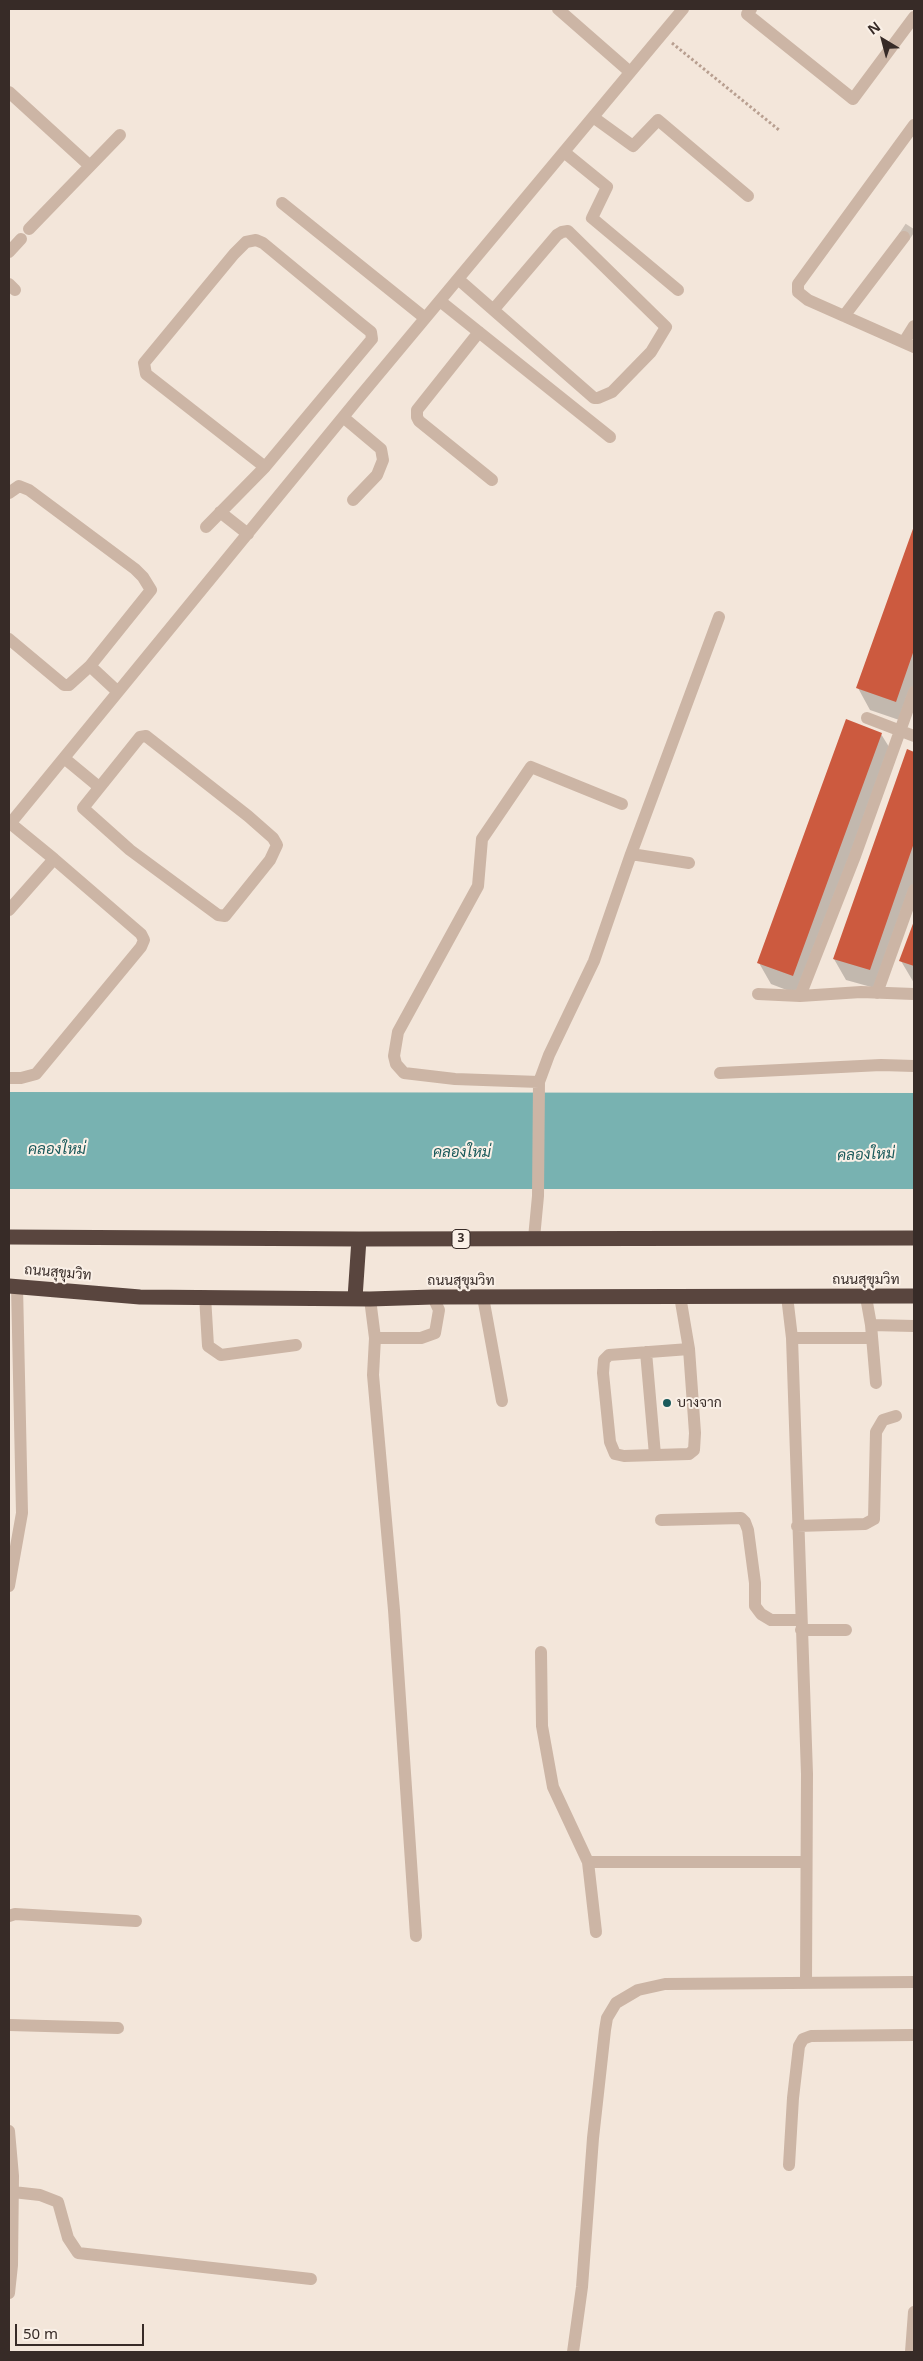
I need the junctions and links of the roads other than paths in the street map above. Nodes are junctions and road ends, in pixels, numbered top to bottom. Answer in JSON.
{"nodes":[{"id":1,"x":558,"y":9,"type":"edge"},
{"id":2,"x":683,"y":9,"type":"edge"},
{"id":3,"x":751,"y":9,"type":"edge"},
{"id":4,"x":914,"y":17,"type":"edge"},
{"id":5,"x":630,"y":72,"type":"junction"},
{"id":6,"x":9,"y":92,"type":"edge"},
{"id":7,"x":593,"y":117,"type":"junction"},
{"id":8,"x":914,"y":125,"type":"edge"},
{"id":9,"x":120,"y":135,"type":"dead end"},
{"id":10,"x":564,"y":152,"type":"junction"},
{"id":11,"x":90,"y":166,"type":"junction"},
{"id":12,"x":748,"y":196,"type":"dead end"},
{"id":13,"x":282,"y":203,"type":"dead end"},
{"id":14,"x":904,"y":237,"type":"tunnel mouth"},
{"id":15,"x":9,"y":252,"type":"edge"},
{"id":16,"x":458,"y":279,"type":"junction"},
{"id":17,"x":678,"y":290,"type":"dead end"},
{"id":18,"x":440,"y":300,"type":"junction"},
{"id":19,"x":494,"y":309,"type":"junction"},
{"id":20,"x":844,"y":316,"type":"junction"},
{"id":21,"x":425,"y":318,"type":"junction"},
{"id":22,"x":914,"y":326,"type":"edge"},
{"id":23,"x":479,"y":332,"type":"junction"},
{"id":24,"x":909,"y":344,"type":"edge"},
{"id":25,"x":343,"y":417,"type":"junction"},
{"id":26,"x":610,"y":437,"type":"dead end"},
{"id":27,"x":265,"y":467,"type":"junction"},
{"id":28,"x":492,"y":480,"type":"dead end"},
{"id":29,"x":9,"y":492,"type":"edge"},
{"id":30,"x":353,"y":500,"type":"dead end"},
{"id":31,"x":220,"y":512,"type":"junction"},
{"id":32,"x":206,"y":527,"type":"dead end"},
{"id":33,"x":248,"y":534,"type":"junction"},
{"id":34,"x":719,"y":617,"type":"dead end"},
{"id":35,"x":9,"y":639,"type":"edge"},
{"id":36,"x":90,"y":666,"type":"junction"},
{"id":37,"x":118,"y":692,"type":"junction"},
{"id":38,"x":914,"y":692,"type":"edge"},
{"id":39,"x":866,"y":718,"type":"dead end"},
{"id":40,"x":901,"y":731,"type":"junction"},
{"id":41,"x":914,"y":736,"type":"edge"},
{"id":42,"x":64,"y":758,"type":"junction"},
{"id":43,"x":99,"y":787,"type":"junction"},
{"id":44,"x":622,"y":804,"type":"dead end"},
{"id":45,"x":10,"y":824,"type":"edge"},
{"id":46,"x":631,"y":854,"type":"junction"},
{"id":47,"x":54,"y":859,"type":"junction"},
{"id":48,"x":689,"y":863,"type":"dead end"},
{"id":49,"x":914,"y":890,"type":"edge"},
{"id":50,"x":9,"y":910,"type":"edge"},
{"id":51,"x":877,"y":993,"type":"junction"},
{"id":52,"x":758,"y":994,"type":"dead end"},
{"id":53,"x":914,"y":994,"type":"edge"},
{"id":54,"x":800,"y":996,"type":"junction"},
{"id":55,"x":914,"y":1066,"type":"edge"},
{"id":56,"x":720,"y":1072,"type":"dead end"},
{"id":57,"x":9,"y":1078,"type":"edge"},
{"id":58,"x":540,"y":1085,"type":"junction"},
{"id":59,"x":9,"y":1237,"type":"edge"},
{"id":60,"x":534,"y":1238,"type":"junction"},
{"id":61,"x":914,"y":1238,"type":"edge"},
{"id":62,"x":359,"y":1239,"type":"junction"},
{"id":63,"x":13,"y":1286,"type":"edge"},
{"id":64,"x":206,"y":1296,"type":"junction"},
{"id":65,"x":680,"y":1296,"type":"junction"},
{"id":66,"x":787,"y":1296,"type":"junction"},
{"id":67,"x":914,"y":1296,"type":"edge"},
{"id":68,"x":433,"y":1297,"type":"junction"},
{"id":69,"x":483,"y":1297,"type":"junction"},
{"id":70,"x":866,"y":1297,"type":"junction"},
{"id":71,"x":355,"y":1298,"type":"junction"},
{"id":72,"x":370,"y":1299,"type":"junction"},
{"id":73,"x":914,"y":1326,"type":"edge"},
{"id":74,"x":872,"y":1331,"type":"junction"},
{"id":75,"x":375,"y":1338,"type":"junction"},
{"id":76,"x":792,"y":1338,"type":"junction"},
{"id":77,"x":296,"y":1345,"type":"dead end"},
{"id":78,"x":689,"y":1349,"type":"junction"},
{"id":79,"x":646,"y":1352,"type":"junction"},
{"id":80,"x":876,"y":1383,"type":"dead end"},
{"id":81,"x":502,"y":1401,"type":"dead end"},
{"id":82,"x":896,"y":1416,"type":"dead end"},
{"id":83,"x":655,"y":1455,"type":"junction"},
{"id":84,"x":661,"y":1520,"type":"dead end"},
{"id":85,"x":797,"y":1526,"type":"junction"},
{"id":86,"x":9,"y":1586,"type":"edge"},
{"id":87,"x":801,"y":1625,"type":"junction"},
{"id":88,"x":846,"y":1630,"type":"dead end"},
{"id":89,"x":541,"y":1652,"type":"dead end"},
{"id":90,"x":588,"y":1862,"type":"junction"},
{"id":91,"x":806,"y":1862,"type":"junction"},
{"id":92,"x":9,"y":1916,"type":"edge"},
{"id":93,"x":136,"y":1921,"type":"dead end"},
{"id":94,"x":596,"y":1932,"type":"dead end"},
{"id":95,"x":416,"y":1936,"type":"dead end"},
{"id":96,"x":914,"y":1982,"type":"edge"},
{"id":97,"x":806,"y":1983,"type":"junction"},
{"id":98,"x":9,"y":2026,"type":"edge"},
{"id":99,"x":118,"y":2028,"type":"dead end"},
{"id":100,"x":914,"y":2035,"type":"edge"},
{"id":101,"x":9,"y":2131,"type":"edge"},
{"id":102,"x":789,"y":2165,"type":"dead end"},
{"id":103,"x":13,"y":2192,"type":"junction"},
{"id":104,"x":310,"y":2279,"type":"dead end"},
{"id":105,"x":9,"y":2293,"type":"edge"},
{"id":106,"x":914,"y":2312,"type":"edge"},
{"id":107,"x":573,"y":2352,"type":"edge"},
{"id":108,"x":911,"y":2352,"type":"edge"}],
"edges":[{"from":1,"to":5,"type":"street"},
{"from":2,"to":5,"type":"street"},
{"from":3,"to":4,"type":"street"},
{"from":5,"to":7,"type":"street"},
{"from":6,"to":11,"type":"street"},
{"from":7,"to":10,"type":"street"},
{"from":7,"to":12,"type":"street"},
{"from":8,"to":20,"type":"street"},
{"from":9,"to":11,"type":"street"},
{"from":10,"to":16,"type":"street"},
{"from":10,"to":17,"type":"street"},
{"from":11,"to":15,"type":"street"},
{"from":13,"to":21,"type":"street"},
{"from":14,"to":20,"type":"street"},
{"from":16,"to":18,"type":"street"},
{"from":16,"to":19,"type":"street"},
{"from":18,"to":21,"type":"street"},
{"from":18,"to":23,"type":"street"},
{"from":19,"to":19,"type":"street"},
{"from":20,"to":24,"type":"street"},
{"from":21,"to":25,"type":"street"},
{"from":22,"to":24,"type":"street"},
{"from":23,"to":26,"type":"street"},
{"from":23,"to":28,"type":"street"},
{"from":25,"to":30,"type":"street"},
{"from":25,"to":33,"type":"street"},
{"from":27,"to":27,"type":"street"},
{"from":27,"to":31,"type":"street"},
{"from":29,"to":36,"type":"street"},
{"from":31,"to":32,"type":"street"},
{"from":31,"to":33,"type":"street"},
{"from":33,"to":37,"type":"street"},
{"from":34,"to":46,"type":"street"},
{"from":35,"to":36,"type":"street"},
{"from":36,"to":37,"type":"street"},
{"from":37,"to":42,"type":"street"},
{"from":38,"to":40,"type":"street"},
{"from":39,"to":40,"type":"street"},
{"from":40,"to":41,"type":"street"},
{"from":40,"to":54,"type":"street"},
{"from":42,"to":43,"type":"street"},
{"from":42,"to":45,"type":"street"},
{"from":43,"to":43,"type":"street"},
{"from":44,"to":58,"type":"street"},
{"from":45,"to":47,"type":"street"},
{"from":46,"to":48,"type":"street"},
{"from":46,"to":58,"type":"street"},
{"from":47,"to":50,"type":"street"},
{"from":47,"to":57,"type":"street"},
{"from":49,"to":51,"type":"street"},
{"from":51,"to":53,"type":"street"},
{"from":51,"to":54,"type":"street"},
{"from":52,"to":54,"type":"street"},
{"from":55,"to":56,"type":"street"},
{"from":58,"to":60,"type":"street"},
{"from":59,"to":62,"type":"highway","number":"3"},
{"from":60,"to":61,"type":"highway","number":"3"},
{"from":60,"to":62,"type":"highway","number":"3"},
{"from":62,"to":71,"type":"highway"},
{"from":63,"to":64,"type":"highway","name":"ถนนสุขุมวิท"},
{"from":63,"to":86,"type":"street"},
{"from":64,"to":71,"type":"highway","name":"ถนนสุขุมวิท"},
{"from":64,"to":77,"type":"street"},
{"from":65,"to":66,"type":"highway","name":"ถนนสุขุมวิท"},
{"from":65,"to":69,"type":"highway","name":"ถนนสุขุมวิท"},
{"from":65,"to":78,"type":"street"},
{"from":66,"to":70,"type":"highway","name":"ถนนสุขุมวิท"},
{"from":66,"to":76,"type":"street"},
{"from":67,"to":70,"type":"highway","name":"ถนนสุขุมวิท"},
{"from":68,"to":69,"type":"highway","name":"ถนนสุขุมวิท"},
{"from":68,"to":72,"type":"highway","name":"ถนนสุขุมวิท"},
{"from":68,"to":75,"type":"street"},
{"from":69,"to":81,"type":"street"},
{"from":70,"to":74,"type":"street"},
{"from":71,"to":72,"type":"highway","name":"ถนนสุขุมวิท"},
{"from":72,"to":75,"type":"street"},
{"from":73,"to":74,"type":"street"},
{"from":74,"to":76,"type":"street"},
{"from":74,"to":80,"type":"street"},
{"from":75,"to":95,"type":"street"},
{"from":76,"to":85,"type":"street"},
{"from":78,"to":79,"type":"street"},
{"from":78,"to":83,"type":"street"},
{"from":79,"to":83,"type":"street"},
{"from":79,"to":83,"type":"street"},
{"from":82,"to":85,"type":"street"},
{"from":84,"to":87,"type":"street"},
{"from":85,"to":87,"type":"street"},
{"from":87,"to":88,"type":"street"},
{"from":87,"to":91,"type":"street"},
{"from":89,"to":90,"type":"street"},
{"from":90,"to":91,"type":"street"},
{"from":90,"to":94,"type":"street"},
{"from":91,"to":97,"type":"street"},
{"from":92,"to":93,"type":"street"},
{"from":96,"to":97,"type":"street"},
{"from":97,"to":107,"type":"street"},
{"from":98,"to":99,"type":"street"},
{"from":100,"to":102,"type":"street"},
{"from":101,"to":103,"type":"street"},
{"from":103,"to":104,"type":"street"},
{"from":103,"to":105,"type":"street"},
{"from":106,"to":108,"type":"street"}]}
